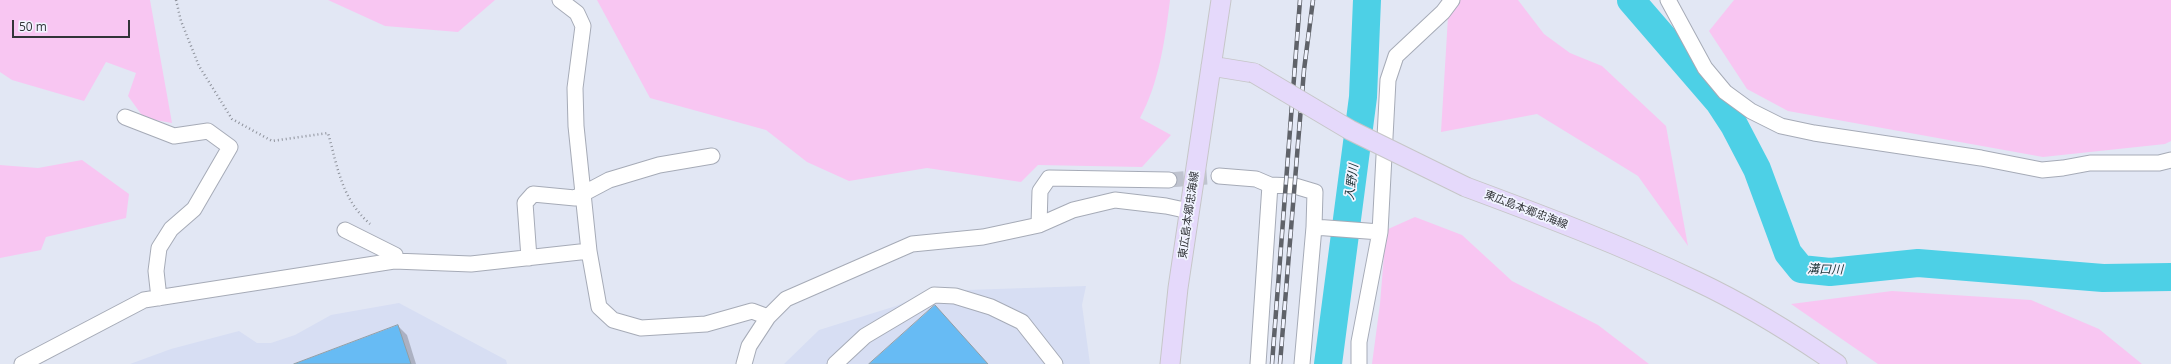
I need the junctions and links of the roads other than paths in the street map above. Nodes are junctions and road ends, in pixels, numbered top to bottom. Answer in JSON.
{"nodes":[{"id":1,"x":560,"y":0,"type":"edge"},
{"id":2,"x":1221,"y":0,"type":"edge"},
{"id":3,"x":1452,"y":0,"type":"edge"},
{"id":4,"x":1668,"y":0,"type":"edge"},
{"id":5,"x":1211,"y":66,"type":"junction"},
{"id":6,"x":125,"y":118,"type":"dead end"},
{"id":7,"x":712,"y":156,"type":"dead end"},
{"id":8,"x":2171,"y":160,"type":"edge"},
{"id":9,"x":1219,"y":176,"type":"tunnel mouth"},
{"id":10,"x":1169,"y":180,"type":"tunnel mouth"},
{"id":11,"x":1270,"y":185,"type":"junction"},
{"id":12,"x":583,"y":194,"type":"junction"},
{"id":13,"x":1190,"y":211,"type":"junction"},
{"id":14,"x":1039,"y":225,"type":"junction"},
{"id":15,"x":1320,"y":228,"type":"junction"},
{"id":16,"x":345,"y":230,"type":"dead end"},
{"id":17,"x":1375,"y":232,"type":"junction"},
{"id":18,"x":589,"y":251,"type":"junction"},
{"id":19,"x":529,"y":258,"type":"junction"},
{"id":20,"x":394,"y":261,"type":"junction"},
{"id":21,"x":159,"y":298,"type":"junction"},
{"id":22,"x":768,"y":317,"type":"junction"},
{"id":23,"x":22,"y":364,"type":"edge"},
{"id":24,"x":744,"y":364,"type":"edge"},
{"id":25,"x":835,"y":364,"type":"edge"},
{"id":26,"x":1055,"y":364,"type":"edge"},
{"id":27,"x":1170,"y":364,"type":"edge"},
{"id":28,"x":1258,"y":364,"type":"edge"},
{"id":29,"x":1302,"y":364,"type":"edge"},
{"id":30,"x":1359,"y":364,"type":"edge"},
{"id":31,"x":1837,"y":364,"type":"edge"}],
"edges":[{"from":1,"to":12,"type":"street"},
{"from":2,"to":5,"type":"main road","name":"東広島本郷忠海線"},
{"from":3,"to":17,"type":"street"},
{"from":4,"to":8,"type":"street"},
{"from":5,"to":13,"type":"main road","name":"東広島本郷忠海線"},
{"from":5,"to":31,"type":"main road","name":"東広島本郷忠海線","bridge":true},
{"from":6,"to":21,"type":"street"},
{"from":7,"to":12,"type":"street"},
{"from":9,"to":11,"type":"street"},
{"from":10,"to":14,"type":"street"},
{"from":11,"to":15,"type":"street"},
{"from":11,"to":28,"type":"street"},
{"from":12,"to":18,"type":"street"},
{"from":12,"to":19,"type":"street"},
{"from":13,"to":14,"type":"street"},
{"from":13,"to":27,"type":"main road","name":"東広島本郷忠海線"},
{"from":14,"to":22,"type":"street"},
{"from":15,"to":17,"type":"street"},
{"from":15,"to":29,"type":"street"},
{"from":16,"to":20,"type":"street"},
{"from":17,"to":30,"type":"street"},
{"from":18,"to":19,"type":"street"},
{"from":18,"to":22,"type":"street"},
{"from":19,"to":20,"type":"street"},
{"from":20,"to":21,"type":"street"},
{"from":21,"to":23,"type":"street"},
{"from":22,"to":24,"type":"street"},
{"from":25,"to":26,"type":"street"}]}
